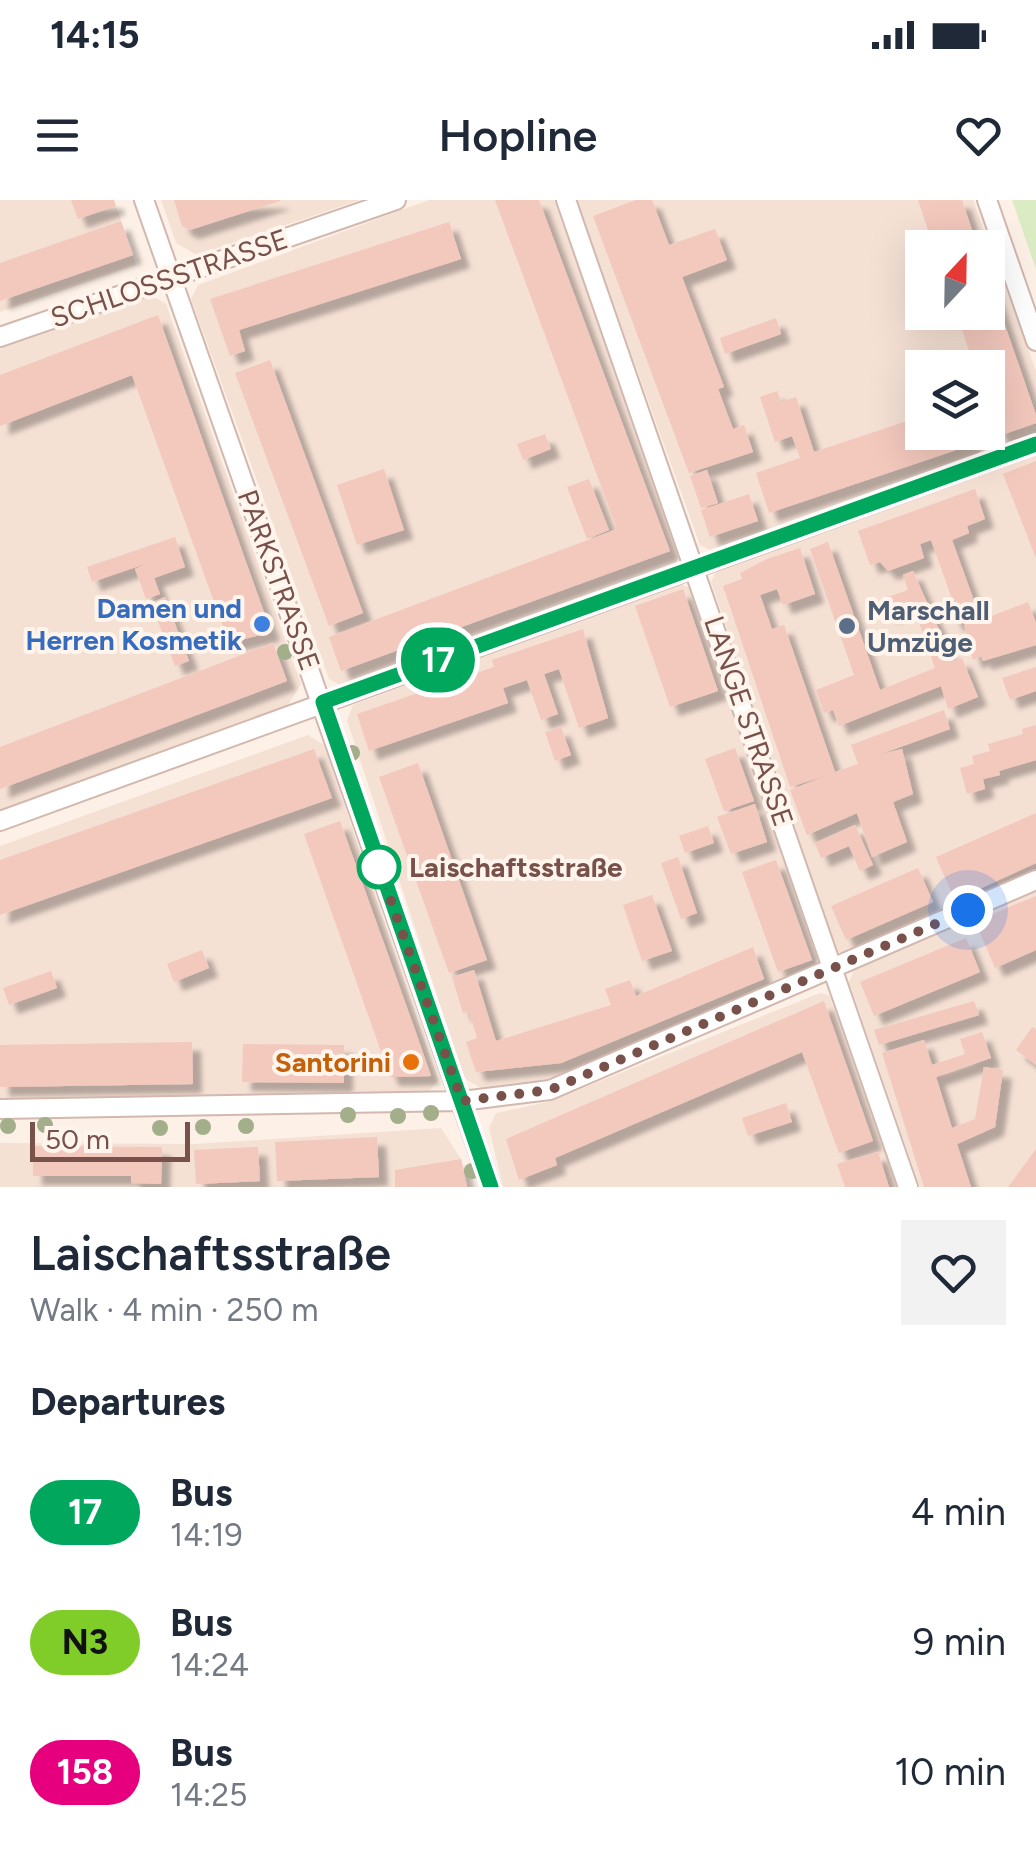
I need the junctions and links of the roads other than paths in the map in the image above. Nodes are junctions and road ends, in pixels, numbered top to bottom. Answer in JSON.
{"nodes":[{"id":1,"x":144,"y":200,"type":"edge"},
{"id":2,"x":396,"y":200,"type":"edge"},
{"id":3,"x":566,"y":200,"type":"edge"},
{"id":4,"x":987,"y":200,"type":"edge"},
{"id":5,"x":171,"y":278,"type":"junction"},
{"id":6,"x":0,"y":338,"type":"edge"},
{"id":7,"x":1036,"y":340,"type":"edge"},
{"id":8,"x":1036,"y":444,"type":"edge"},
{"id":9,"x":696,"y":566,"type":"junction"},
{"id":10,"x":323,"y":702,"type":"junction"},
{"id":11,"x":0,"y":821,"type":"edge"},
{"id":12,"x":1036,"y":880,"type":"edge"},
{"id":13,"x":834,"y":971,"type":"junction"},
{"id":14,"x":462,"y":1101,"type":"junction"},
{"id":15,"x":0,"y":1109,"type":"edge"},
{"id":16,"x":492,"y":1187,"type":"edge"},
{"id":17,"x":908,"y":1187,"type":"edge"}],
"edges":[{"from":1,"to":5,"type":"street","name":"PARKSTRASSE"},
{"from":2,"to":5,"type":"street","name":"SCHLOSSSTRASSE"},
{"from":3,"to":9,"type":"street","name":"LANGE STRASSE"},
{"from":4,"to":7,"type":"street"},
{"from":5,"to":6,"type":"street","name":"SCHLOSSSTRASSE"},
{"from":5,"to":10,"type":"street","name":"PARKSTRASSE"},
{"from":8,"to":9,"type":"street"},
{"from":9,"to":10,"type":"street"},
{"from":9,"to":13,"type":"street","name":"LANGE STRASSE"},
{"from":10,"to":11,"type":"street"},
{"from":10,"to":14,"type":"street","name":"PARKSTRASSE"},
{"from":12,"to":13,"type":"street"},
{"from":13,"to":14,"type":"street"},
{"from":13,"to":17,"type":"street","name":"LANGE STRASSE"},
{"from":14,"to":15,"type":"street"},
{"from":14,"to":16,"type":"street","name":"PARKSTRASSE"}]}
